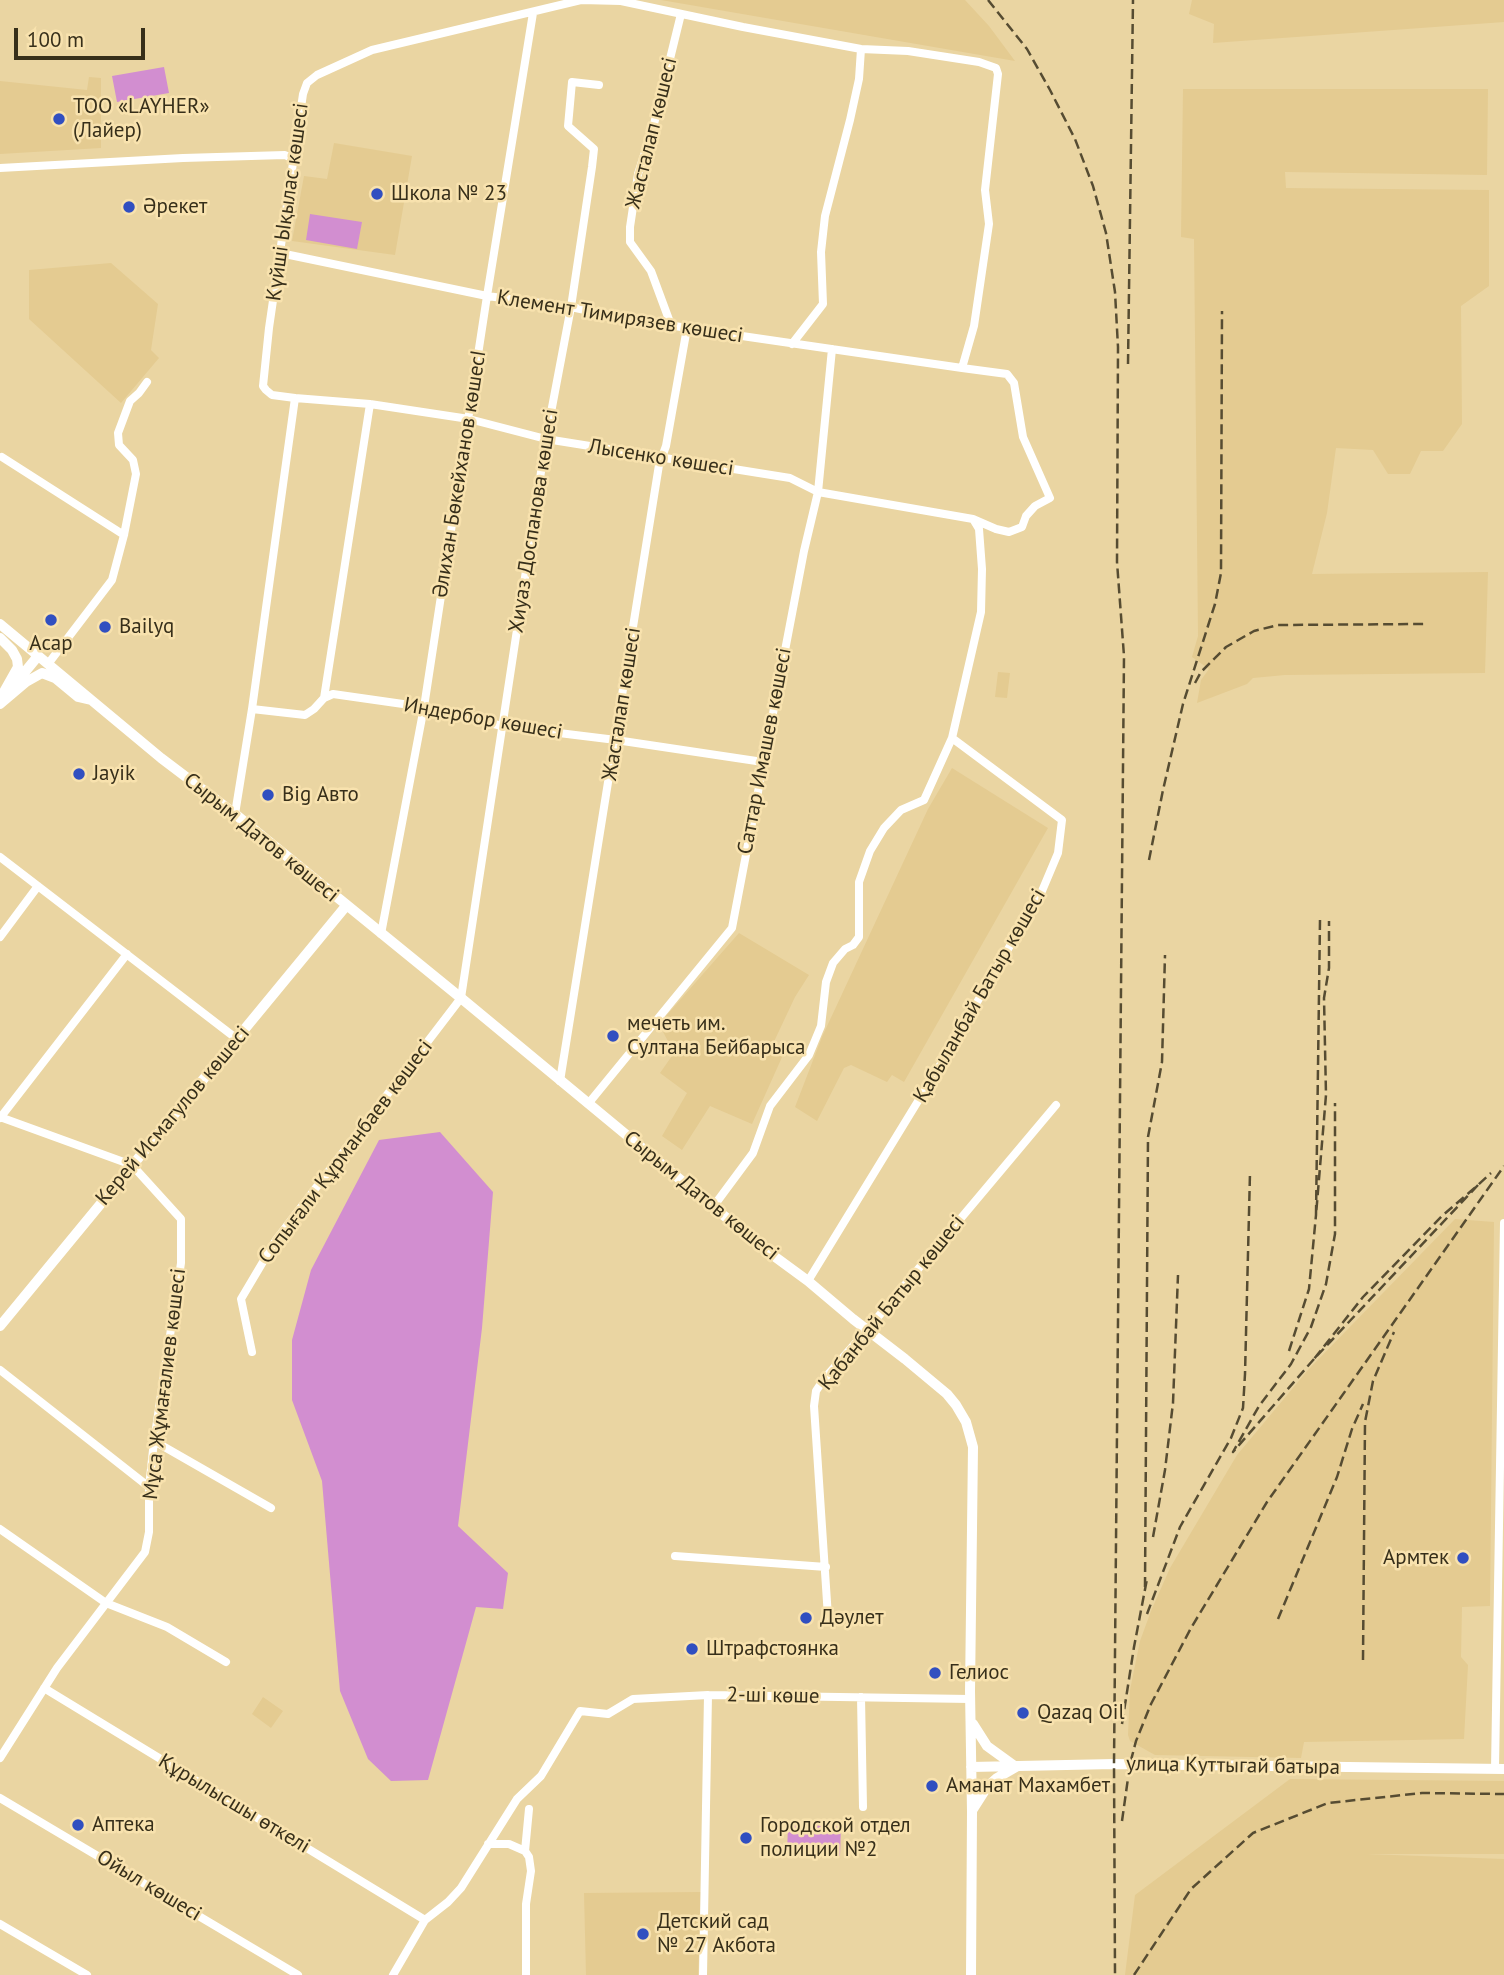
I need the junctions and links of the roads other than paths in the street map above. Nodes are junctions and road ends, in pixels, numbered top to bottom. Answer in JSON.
{"nodes":[{"id":1,"x":533,"y":13,"type":"junction"},
{"id":2,"x":681,"y":14,"type":"junction"},
{"id":3,"x":861,"y":49,"type":"junction"},
{"id":4,"x":599,"y":85,"type":"dead end"},
{"id":5,"x":293,"y":159,"type":"junction"},
{"id":6,"x":0,"y":168,"type":"edge"},
{"id":7,"x":279,"y":253,"type":"junction"},
{"id":8,"x":487,"y":296,"type":"junction"},
{"id":9,"x":571,"y":307,"type":"junction"},
{"id":10,"x":671,"y":325,"type":"junction"},
{"id":11,"x":687,"y":328,"type":"junction"},
{"id":12,"x":792,"y":344,"type":"junction"},
{"id":13,"x":832,"y":349,"type":"junction"},
{"id":14,"x":962,"y":368,"type":"junction"},
{"id":15,"x":147,"y":382,"type":"dead end"},
{"id":16,"x":266,"y":390,"type":"joint"},
{"id":17,"x":295,"y":398,"type":"junction"},
{"id":18,"x":370,"y":404,"type":"junction"},
{"id":19,"x":469,"y":419,"type":"junction"},
{"id":20,"x":546,"y":439,"type":"junction"},
{"id":21,"x":2,"y":457,"type":"dead end"},
{"id":22,"x":662,"y":457,"type":"junction"},
{"id":23,"x":818,"y":492,"type":"junction"},
{"id":24,"x":973,"y":519,"type":"junction"},
{"id":25,"x":124,"y":535,"type":"junction"},
{"id":26,"x":0,"y":624,"type":"edge"},
{"id":27,"x":0,"y":638,"type":"edge"},
{"id":28,"x":38,"y":656,"type":"junction"},
{"id":29,"x":48,"y":664,"type":"junction"},
{"id":30,"x":324,"y":698,"type":"junction"},
{"id":31,"x":93,"y":700,"type":"junction"},
{"id":32,"x":0,"y":702,"type":"edge"},
{"id":33,"x":424,"y":707,"type":"junction"},
{"id":34,"x":251,"y":709,"type":"junction"},
{"id":35,"x":502,"y":726,"type":"junction"},
{"id":36,"x":952,"y":738,"type":"junction"},
{"id":37,"x":616,"y":740,"type":"junction"},
{"id":38,"x":763,"y":762,"type":"junction"},
{"id":39,"x":235,"y":814,"type":"junction"},
{"id":40,"x":0,"y":857,"type":"edge"},
{"id":41,"x":38,"y":886,"type":"junction"},
{"id":42,"x":346,"y":906,"type":"junction"},
{"id":43,"x":382,"y":934,"type":"junction"},
{"id":44,"x":0,"y":937,"type":"edge"},
{"id":45,"x":127,"y":954,"type":"junction"},
{"id":46,"x":461,"y":998,"type":"junction"},
{"id":47,"x":237,"y":1039,"type":"junction"},
{"id":48,"x":560,"y":1081,"type":"junction"},
{"id":49,"x":588,"y":1104,"type":"junction"},
{"id":50,"x":1056,"y":1105,"type":"dead end"},
{"id":51,"x":0,"y":1117,"type":"edge"},
{"id":52,"x":132,"y":1165,"type":"junction"},
{"id":53,"x":713,"y":1207,"type":"junction"},
{"id":54,"x":1504,"y":1223,"type":"edge"},
{"id":55,"x":808,"y":1281,"type":"junction"},
{"id":56,"x":0,"y":1326,"type":"edge"},
{"id":57,"x":867,"y":1330,"type":"junction"},
{"id":58,"x":252,"y":1352,"type":"dead end"},
{"id":59,"x":0,"y":1370,"type":"edge"},
{"id":60,"x":154,"y":1441,"type":"junction"},
{"id":61,"x":149,"y":1486,"type":"junction"},
{"id":62,"x":271,"y":1508,"type":"dead end"},
{"id":63,"x":0,"y":1529,"type":"edge"},
{"id":64,"x":675,"y":1556,"type":"dead end"},
{"id":65,"x":826,"y":1567,"type":"junction"},
{"id":66,"x":106,"y":1603,"type":"junction"},
{"id":67,"x":828,"y":1617,"type":"dead end"},
{"id":68,"x":226,"y":1662,"type":"dead end"},
{"id":69,"x":44,"y":1688,"type":"junction"},
{"id":70,"x":708,"y":1695,"type":"junction"},
{"id":71,"x":861,"y":1697,"type":"junction"},
{"id":72,"x":970,"y":1699,"type":"junction"},
{"id":73,"x":971,"y":1719,"type":"junction"},
{"id":74,"x":0,"y":1758,"type":"edge"},
{"id":75,"x":971,"y":1767,"type":"junction"},
{"id":76,"x":1016,"y":1767,"type":"junction"},
{"id":77,"x":1500,"y":1769,"type":"edge"},
{"id":78,"x":0,"y":1798,"type":"edge"},
{"id":79,"x":863,"y":1807,"type":"dead end"},
{"id":80,"x":529,"y":1809,"type":"dead end"},
{"id":81,"x":972,"y":1812,"type":"junction"},
{"id":82,"x":488,"y":1844,"type":"junction"},
{"id":83,"x":525,"y":1851,"type":"junction"},
{"id":84,"x":425,"y":1920,"type":"junction"},
{"id":85,"x":0,"y":1924,"type":"edge"},
{"id":86,"x":87,"y":1975,"type":"edge"},
{"id":87,"x":298,"y":1975,"type":"edge"},
{"id":88,"x":393,"y":1975,"type":"edge"},
{"id":89,"x":526,"y":1975,"type":"edge"},
{"id":90,"x":703,"y":1975,"type":"edge"},
{"id":91,"x":971,"y":1975,"type":"edge"}],
"edges":[{"from":1,"to":2,"type":"street","name":"Күйші Ықылас көшесі"},
{"from":1,"to":5,"type":"street","name":"Күйші Ықылас көшесі"},
{"from":1,"to":8,"type":"street","name":"Әлихан Бөкейханов көшесI"},
{"from":2,"to":3,"type":"street","name":"Күйші Ықылас көшесі"},
{"from":2,"to":10,"type":"street","name":"Жасталап көшесі"},
{"from":3,"to":12,"type":"street"},
{"from":3,"to":14,"type":"street","name":"Күйші Ықылас көшесі"},
{"from":4,"to":9,"type":"street","name":"Хиуаз Доспанова көшесі"},
{"from":5,"to":6,"type":"street"},
{"from":5,"to":7,"type":"street","name":"Күйші Ықылас көшесі"},
{"from":7,"to":8,"type":"street","name":"Клемент Тимирязев көшесі"},
{"from":7,"to":16,"type":"street","name":"Күйші Ықылас көшесі"},
{"from":8,"to":9,"type":"street","name":"Клемент Тимирязев көшесі"},
{"from":8,"to":19,"type":"street","name":"Әлихан Бөкейханов көшесI"},
{"from":9,"to":10,"type":"street","name":"Клемент Тимирязев көшесі"},
{"from":9,"to":20,"type":"street","name":"Хиуаз Доспанова көшесі"},
{"from":10,"to":11,"type":"street","name":"Клемент Тимирязев көшесі"},
{"from":11,"to":12,"type":"street","name":"Клемент Тимирязев көшесі"},
{"from":11,"to":22,"type":"street","name":"Жасталап көшесі"},
{"from":12,"to":13,"type":"street","name":"Клемент Тимирязев көшесі"},
{"from":13,"to":14,"type":"street","name":"Клемент Тимирязев көшесі"},
{"from":13,"to":23,"type":"street","name":"Саттар Имашев көшесі"},
{"from":14,"to":24,"type":"street"},
{"from":15,"to":25,"type":"street"},
{"from":16,"to":17,"type":"street","name":"Лысенко көшесі"},
{"from":17,"to":18,"type":"street","name":"Лысенко көшесі"},
{"from":17,"to":34,"type":"street"},
{"from":18,"to":19,"type":"street","name":"Лысенко көшесі"},
{"from":18,"to":30,"type":"street"},
{"from":19,"to":20,"type":"street","name":"Лысенко көшесі"},
{"from":19,"to":33,"type":"street","name":"Әлихан Бөкейханов көшесI"},
{"from":20,"to":22,"type":"street","name":"Лысенко көшесі"},
{"from":20,"to":35,"type":"street","name":"Хиуаз Доспанова көшесі"},
{"from":21,"to":25,"type":"street"},
{"from":22,"to":23,"type":"street","name":"Лысенко көшесі"},
{"from":22,"to":37,"type":"street","name":"Жасталап көшесі"},
{"from":23,"to":24,"type":"street","name":"Лысенко көшесі"},
{"from":23,"to":38,"type":"street","name":"Саттар Имашев көшесі"},
{"from":24,"to":36,"type":"street"},
{"from":25,"to":29,"type":"street"},
{"from":26,"to":28,"type":"main road","name":"Сырым Датов көшесі"},
{"from":27,"to":32,"type":"main road"},
{"from":28,"to":29,"type":"main road","name":"Сырым Датов көшесі"},
{"from":28,"to":32,"type":"main road"},
{"from":29,"to":31,"type":"main road","name":"Сырым Датов көшесі"},
{"from":30,"to":33,"type":"street","name":"Индербор көшесі"},
{"from":30,"to":34,"type":"street","name":"Индербор көшесі"},
{"from":31,"to":32,"type":"main road"},
{"from":31,"to":39,"type":"main road","name":"Сырым Датов көшесі"},
{"from":33,"to":35,"type":"street","name":"Индербор көшесі"},
{"from":33,"to":43,"type":"street","name":"Әлихан Бөкейханов көшесI"},
{"from":34,"to":39,"type":"street"},
{"from":35,"to":37,"type":"street","name":"Индербор көшесі"},
{"from":35,"to":46,"type":"street","name":"Хиуаз Доспанова көшесі"},
{"from":36,"to":53,"type":"street"},
{"from":36,"to":55,"type":"street","name":"Қабыланбай Батыр көшесі"},
{"from":37,"to":38,"type":"street","name":"Индербор көшесі"},
{"from":37,"to":48,"type":"street","name":"Жасталап көшесі"},
{"from":38,"to":49,"type":"street","name":"Саттар Имашев көшесі"},
{"from":39,"to":42,"type":"main road","name":"Сырым Датов көшесі"},
{"from":40,"to":41,"type":"street"},
{"from":41,"to":44,"type":"street"},
{"from":41,"to":45,"type":"street"},
{"from":42,"to":43,"type":"main road","name":"Сырым Датов көшесі"},
{"from":42,"to":47,"type":"main road","name":"Керей Исмагулов көшесі"},
{"from":43,"to":46,"type":"main road","name":"Сырым Датов көшесі"},
{"from":45,"to":47,"type":"street"},
{"from":45,"to":51,"type":"street"},
{"from":46,"to":48,"type":"main road","name":"Сырым Датов көшесі"},
{"from":46,"to":58,"type":"street","name":"Сопығали Құрманбаев көшесі"},
{"from":47,"to":52,"type":"main road","name":"Керей Исмагулов көшесі"},
{"from":48,"to":49,"type":"main road","name":"Сырым Датов көшесі"},
{"from":49,"to":53,"type":"main road","name":"Сырым Датов көшесі"},
{"from":50,"to":57,"type":"street","name":"Қабанбай Батыр көшесі"},
{"from":51,"to":52,"type":"street","name":"Мұса Жұмағалиев көшесі"},
{"from":52,"to":56,"type":"main road","name":"Керей Исмагулов көшесі"},
{"from":52,"to":60,"type":"street","name":"Мұса Жұмағалиев көшесі"},
{"from":53,"to":55,"type":"main road","name":"Сырым Датов көшесі"},
{"from":54,"to":77,"type":"street","name":"улица Куттыгай батыра"},
{"from":55,"to":57,"type":"main road","name":"Сырым Датов көшесі"},
{"from":57,"to":65,"type":"street","name":"Қабанбай Батыр көшесі"},
{"from":57,"to":72,"type":"main road","name":"Сырым Датов көшесі"},
{"from":59,"to":61,"type":"street"},
{"from":60,"to":61,"type":"street","name":"Мұса Жұмағалиев көшесі"},
{"from":60,"to":62,"type":"street"},
{"from":61,"to":66,"type":"street","name":"Мұса Жұмағалиев көшесі"},
{"from":63,"to":66,"type":"street"},
{"from":64,"to":65,"type":"street"},
{"from":65,"to":67,"type":"street","name":"Қабанбай Батыр көшесі"},
{"from":66,"to":68,"type":"street"},
{"from":66,"to":69,"type":"street","name":"Мұса Жұмағалиев көшесі"},
{"from":69,"to":74,"type":"street","name":"Мұса Жұмағалиев көшесі"},
{"from":69,"to":84,"type":"street","name":"Құрылысшы өткелі"},
{"from":70,"to":71,"type":"street","name":"2-ші көше"},
{"from":70,"to":82,"type":"street","name":"2-ші көше"},
{"from":70,"to":90,"type":"street"},
{"from":71,"to":72,"type":"street","name":"2-ші көше"},
{"from":71,"to":79,"type":"street"},
{"from":72,"to":73,"type":"main road","name":"Сырым Датов көшесі"},
{"from":73,"to":75,"type":"main road","name":"Сырым Датов көшесі"},
{"from":73,"to":76,"type":"main road"},
{"from":75,"to":76,"type":"main road","name":"улица Куттыгай батыра"},
{"from":75,"to":81,"type":"main road","name":"Сырым Датов көшесі"},
{"from":76,"to":77,"type":"main road","name":"улица Куттыгай батыра"},
{"from":76,"to":81,"type":"main road"},
{"from":78,"to":87,"type":"street","name":"Ойыл көшесі"},
{"from":80,"to":83,"type":"street"},
{"from":81,"to":91,"type":"main road","name":"Сырым Датов көшесі"},
{"from":82,"to":83,"type":"street"},
{"from":82,"to":84,"type":"street"},
{"from":83,"to":89,"type":"street"},
{"from":84,"to":88,"type":"street"},
{"from":85,"to":86,"type":"street"}]}
